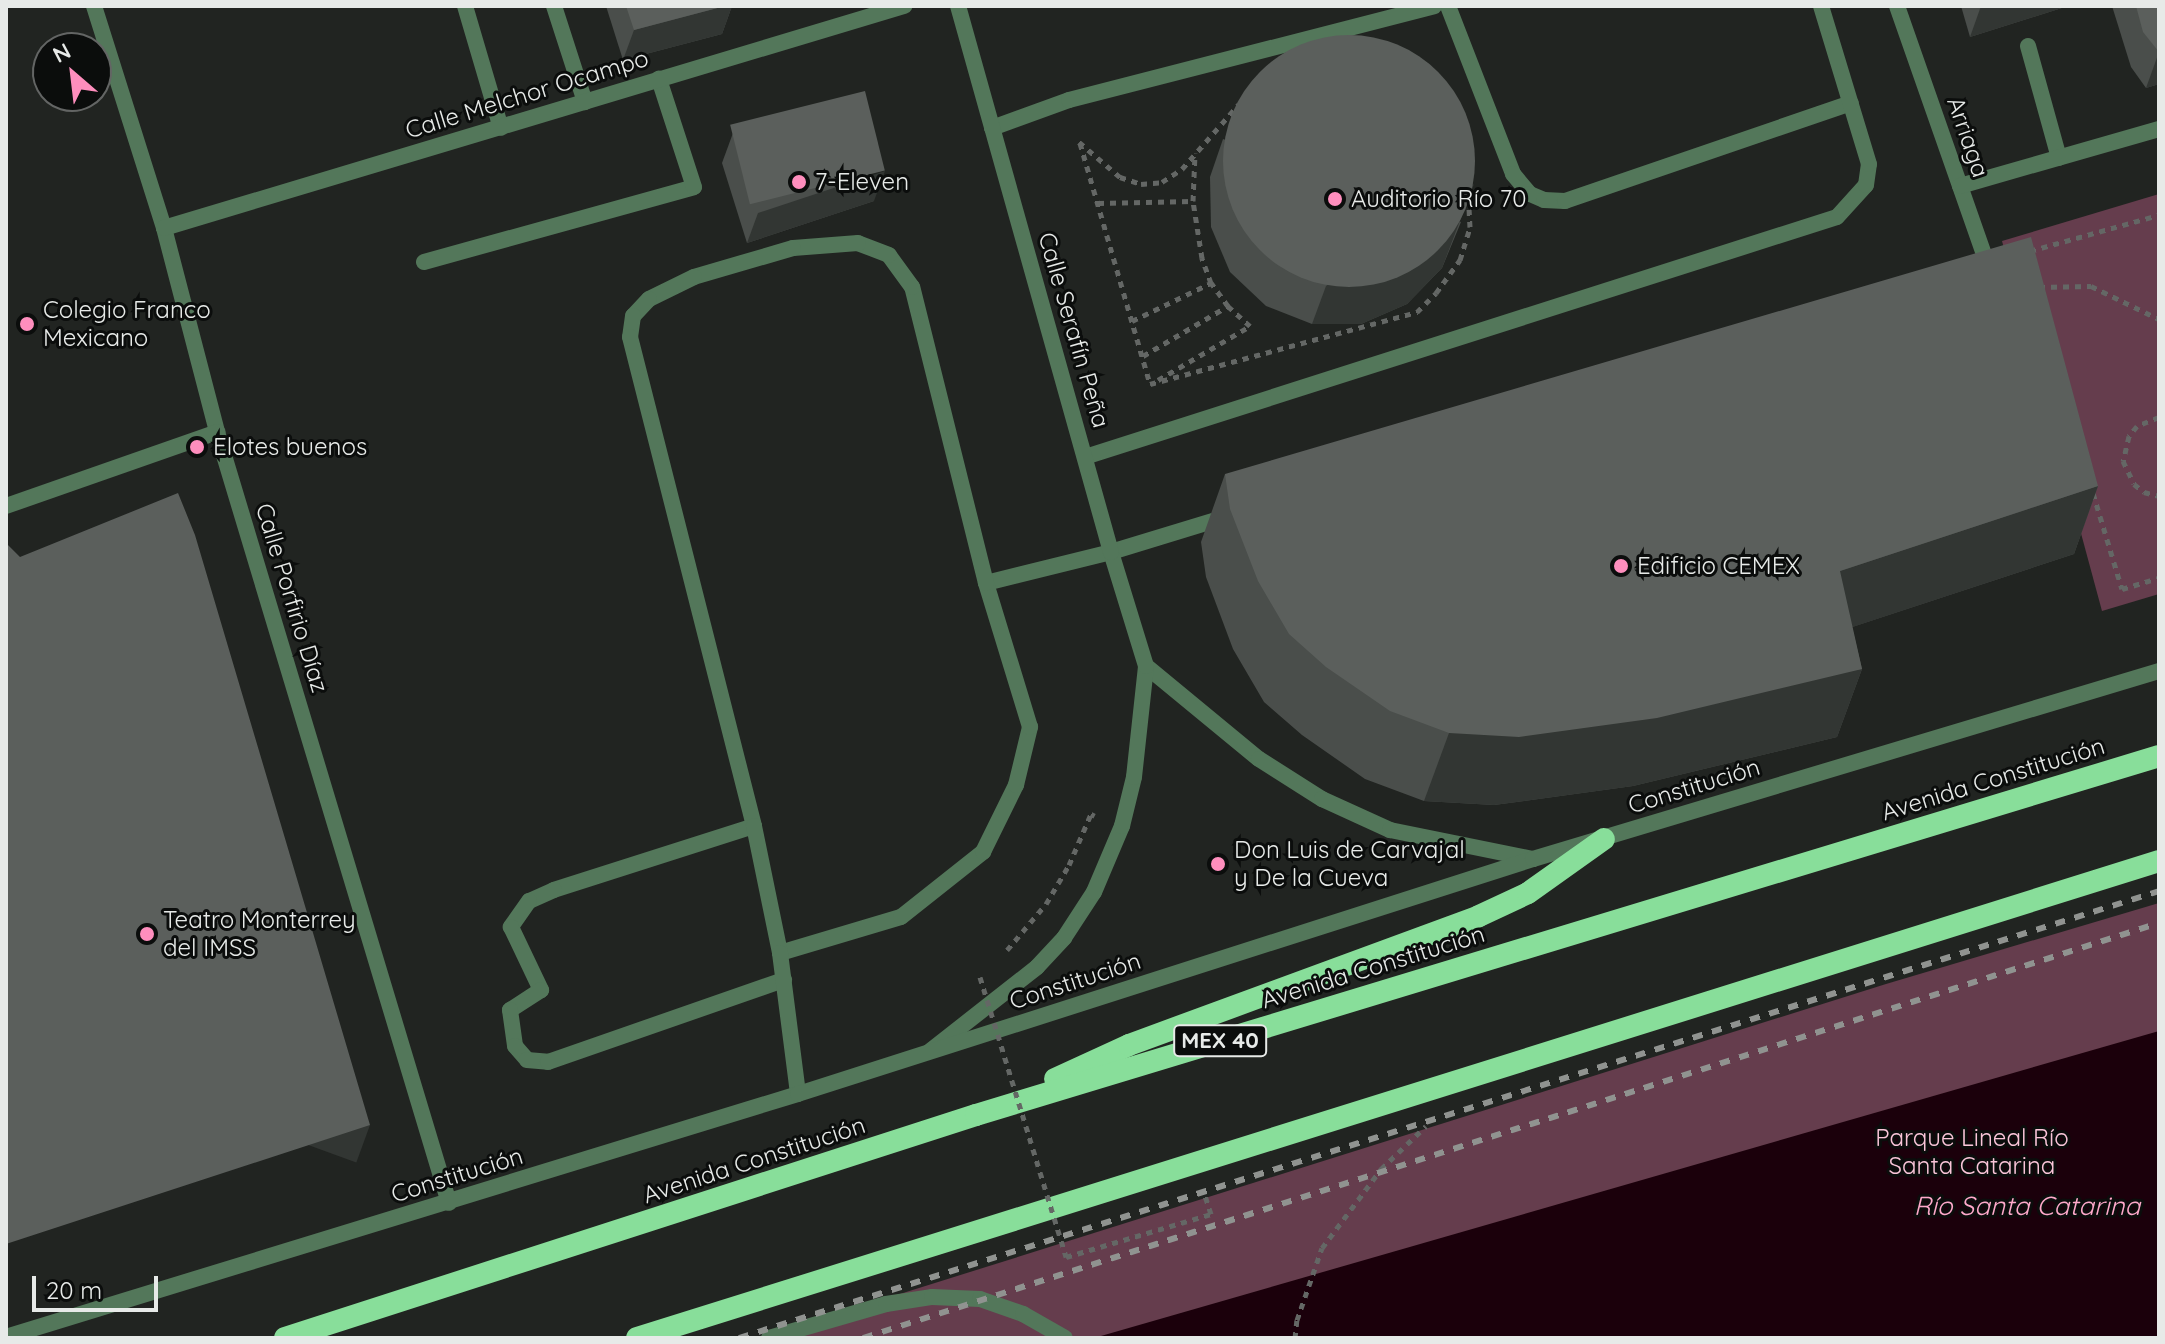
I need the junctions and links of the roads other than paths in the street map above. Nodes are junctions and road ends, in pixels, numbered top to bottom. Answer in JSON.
{"nodes":[{"id":1,"x":94,"y":6,"type":"edge"},
{"id":2,"x":465,"y":6,"type":"edge"},
{"id":3,"x":554,"y":6,"type":"edge"},
{"id":4,"x":958,"y":6,"type":"edge"},
{"id":5,"x":1434,"y":6,"type":"edge"},
{"id":6,"x":1448,"y":6,"type":"edge"},
{"id":7,"x":1821,"y":6,"type":"edge"},
{"id":8,"x":1897,"y":6,"type":"edge"},
{"id":9,"x":899,"y":7,"type":"edge"},
{"id":10,"x":2028,"y":46,"type":"dead end"},
{"id":11,"x":659,"y":79,"type":"junction"},
{"id":12,"x":585,"y":102,"type":"junction"},
{"id":13,"x":1851,"y":103,"type":"junction"},
{"id":14,"x":501,"y":128,"type":"junction"},
{"id":15,"x":992,"y":128,"type":"junction"},
{"id":16,"x":2159,"y":129,"type":"edge"},
{"id":17,"x":2059,"y":158,"type":"junction"},
{"id":18,"x":1960,"y":186,"type":"junction"},
{"id":19,"x":164,"y":228,"type":"junction"},
{"id":20,"x":424,"y":262,"type":"dead end"},
{"id":21,"x":1987,"y":286,"type":"edge"},
{"id":22,"x":217,"y":432,"type":"junction"},
{"id":23,"x":1085,"y":457,"type":"junction"},
{"id":24,"x":6,"y":506,"type":"edge"},
{"id":25,"x":1248,"y":510,"type":"edge"},
{"id":26,"x":1111,"y":552,"type":"junction"},
{"id":27,"x":986,"y":583,"type":"junction"},
{"id":28,"x":1146,"y":666,"type":"junction"},
{"id":29,"x":2159,"y":671,"type":"edge"},
{"id":30,"x":2159,"y":756,"type":"edge"},
{"id":31,"x":754,"y":826,"type":"junction"},
{"id":32,"x":1604,"y":839,"type":"junction"},
{"id":33,"x":1533,"y":859,"type":"junction"},
{"id":34,"x":2159,"y":861,"type":"edge"},
{"id":35,"x":780,"y":953,"type":"junction"},
{"id":36,"x":784,"y":980,"type":"junction"},
{"id":37,"x":926,"y":1054,"type":"junction"},
{"id":38,"x":798,"y":1094,"type":"junction"},
{"id":39,"x":976,"y":1115,"type":"junction"},
{"id":40,"x":449,"y":1203,"type":"junction"},
{"id":41,"x":6,"y":1337,"type":"edge"},
{"id":42,"x":285,"y":1338,"type":"edge"},
{"id":43,"x":637,"y":1338,"type":"edge"},
{"id":44,"x":769,"y":1338,"type":"edge"},
{"id":45,"x":1065,"y":1338,"type":"edge"}],
"edges":[{"from":1,"to":19,"type":"street","name":"Calle Porfirio Díaz"},
{"from":2,"to":14,"type":"street"},
{"from":3,"to":12,"type":"street"},
{"from":4,"to":15,"type":"street","name":"Calle Serafín Peña"},
{"from":5,"to":15,"type":"street"},
{"from":6,"to":13,"type":"street"},
{"from":7,"to":13,"type":"street"},
{"from":8,"to":18,"type":"street","name":"Arriaga"},
{"from":9,"to":11,"type":"street","name":"Calle Melchor Ocampo"},
{"from":10,"to":17,"type":"street"},
{"from":11,"to":12,"type":"street","name":"Calle Melchor Ocampo"},
{"from":11,"to":20,"type":"street"},
{"from":12,"to":14,"type":"street","name":"Calle Melchor Ocampo"},
{"from":13,"to":23,"type":"street"},
{"from":14,"to":19,"type":"street","name":"Calle Melchor Ocampo"},
{"from":15,"to":23,"type":"street","name":"Calle Serafín Peña"},
{"from":16,"to":17,"type":"street"},
{"from":17,"to":18,"type":"street"},
{"from":18,"to":21,"type":"street","name":"Arriaga"},
{"from":19,"to":22,"type":"street","name":"Calle Porfirio Díaz"},
{"from":22,"to":24,"type":"street"},
{"from":22,"to":40,"type":"street","name":"Calle Porfirio Díaz"},
{"from":23,"to":26,"type":"street","name":"Calle Serafín Peña"},
{"from":25,"to":26,"type":"street"},
{"from":26,"to":27,"type":"street"},
{"from":26,"to":28,"type":"street","name":"Calle Serafín Peña"},
{"from":27,"to":31,"type":"street"},
{"from":27,"to":35,"type":"street"},
{"from":28,"to":33,"type":"street"},
{"from":28,"to":37,"type":"street","name":"Calle Serafín Peña"},
{"from":29,"to":32,"type":"street","name":"Constitución"},
{"from":30,"to":39,"type":"highway","name":"Avenida Constitución","number":"MEX 40"},
{"from":31,"to":35,"type":"street"},
{"from":31,"to":36,"type":"street"},
{"from":32,"to":33,"type":"street","name":"Constitución"},
{"from":32,"to":39,"type":"highway"},
{"from":33,"to":37,"type":"street","name":"Constitución"},
{"from":34,"to":43,"type":"highway"},
{"from":35,"to":36,"type":"street"},
{"from":36,"to":38,"type":"street"},
{"from":37,"to":38,"type":"street","name":"Constitución"},
{"from":38,"to":40,"type":"street","name":"Constitución"},
{"from":39,"to":42,"type":"highway","name":"Avenida Constitución","number":"MEX 40"},
{"from":40,"to":41,"type":"street","name":"Constitución"},
{"from":44,"to":45,"type":"street"}]}
